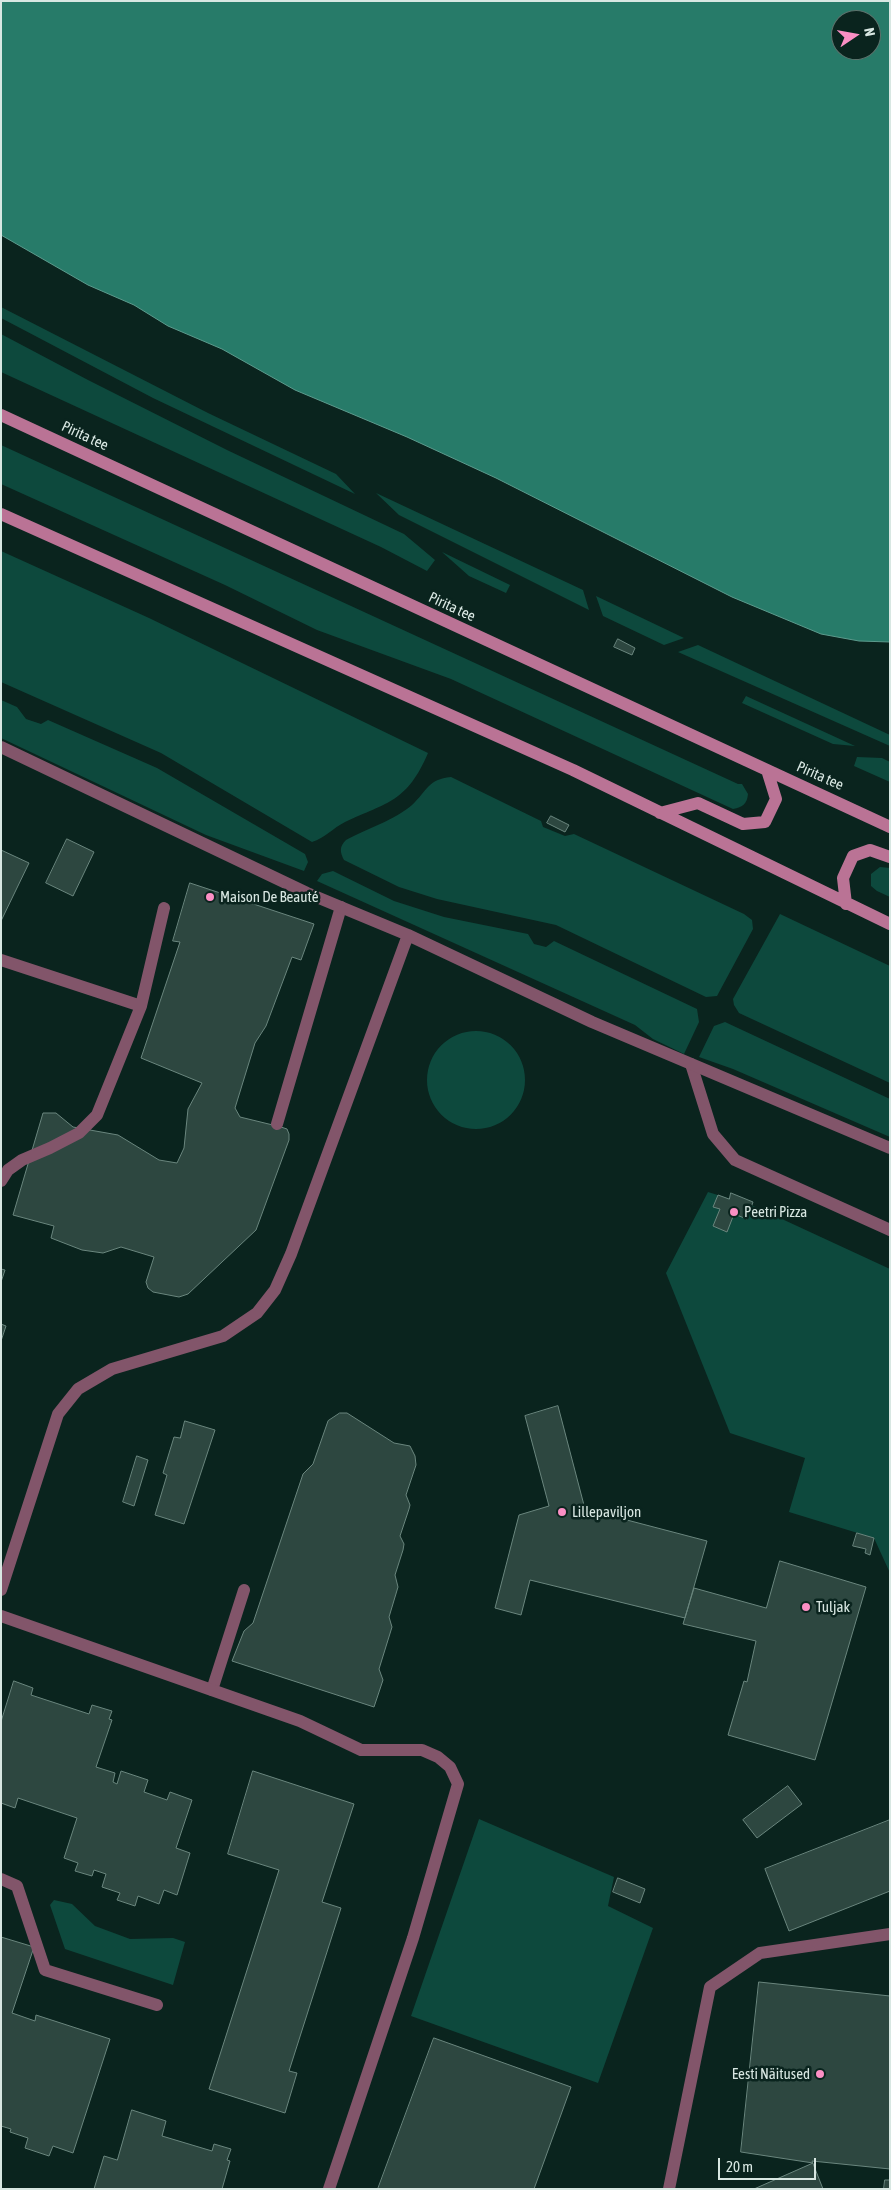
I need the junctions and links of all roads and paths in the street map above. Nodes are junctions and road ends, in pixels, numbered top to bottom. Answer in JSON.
{"nodes":[{"id":1,"x":1,"y":415,"type":"edge"},
{"id":2,"x":1,"y":514,"type":"edge"},
{"id":3,"x":1,"y":747,"type":"edge"},
{"id":4,"x":767,"y":770,"type":"junction"},
{"id":5,"x":660,"y":813,"type":"junction"},
{"id":6,"x":890,"y":826,"type":"edge"},
{"id":7,"x":890,"y":857,"type":"edge"},
{"id":8,"x":846,"y":904,"type":"junction"},
{"id":9,"x":341,"y":907,"type":"junction"},
{"id":10,"x":164,"y":908,"type":"dead end"},
{"id":11,"x":890,"y":924,"type":"edge"},
{"id":12,"x":408,"y":935,"type":"junction"},
{"id":13,"x":1,"y":960,"type":"edge"},
{"id":14,"x":141,"y":1006,"type":"junction"},
{"id":15,"x":691,"y":1064,"type":"junction"},
{"id":16,"x":277,"y":1124,"type":"dead end"},
{"id":17,"x":890,"y":1148,"type":"edge"},
{"id":18,"x":1,"y":1181,"type":"edge"},
{"id":19,"x":890,"y":1230,"type":"edge"},
{"id":20,"x":1,"y":1590,"type":"edge"},
{"id":21,"x":244,"y":1590,"type":"dead end"},
{"id":22,"x":1,"y":1616,"type":"edge"},
{"id":23,"x":212,"y":1690,"type":"junction"},
{"id":24,"x":1,"y":1880,"type":"edge"},
{"id":25,"x":890,"y":1934,"type":"edge"},
{"id":26,"x":158,"y":2006,"type":"dead end"},
{"id":27,"x":330,"y":2189,"type":"edge"},
{"id":28,"x":669,"y":2189,"type":"edge"}],
"edges":[{"from":1,"to":4,"type":"main road","name":"Pirita tee"},
{"from":2,"to":5,"type":"main road"},
{"from":3,"to":9,"type":"street"},
{"from":4,"to":5,"type":"main road"},
{"from":4,"to":6,"type":"main road","name":"Pirita tee"},
{"from":5,"to":8,"type":"main road"},
{"from":7,"to":8,"type":"main road"},
{"from":8,"to":11,"type":"main road"},
{"from":9,"to":12,"type":"street"},
{"from":9,"to":16,"type":"street"},
{"from":10,"to":14,"type":"street"},
{"from":12,"to":15,"type":"street"},
{"from":12,"to":20,"type":"street"},
{"from":13,"to":14,"type":"street"},
{"from":14,"to":18,"type":"street"},
{"from":15,"to":17,"type":"street"},
{"from":15,"to":19,"type":"street"},
{"from":21,"to":23,"type":"street"},
{"from":22,"to":23,"type":"street"},
{"from":23,"to":27,"type":"street"},
{"from":24,"to":26,"type":"street"},
{"from":25,"to":28,"type":"street"}]}
